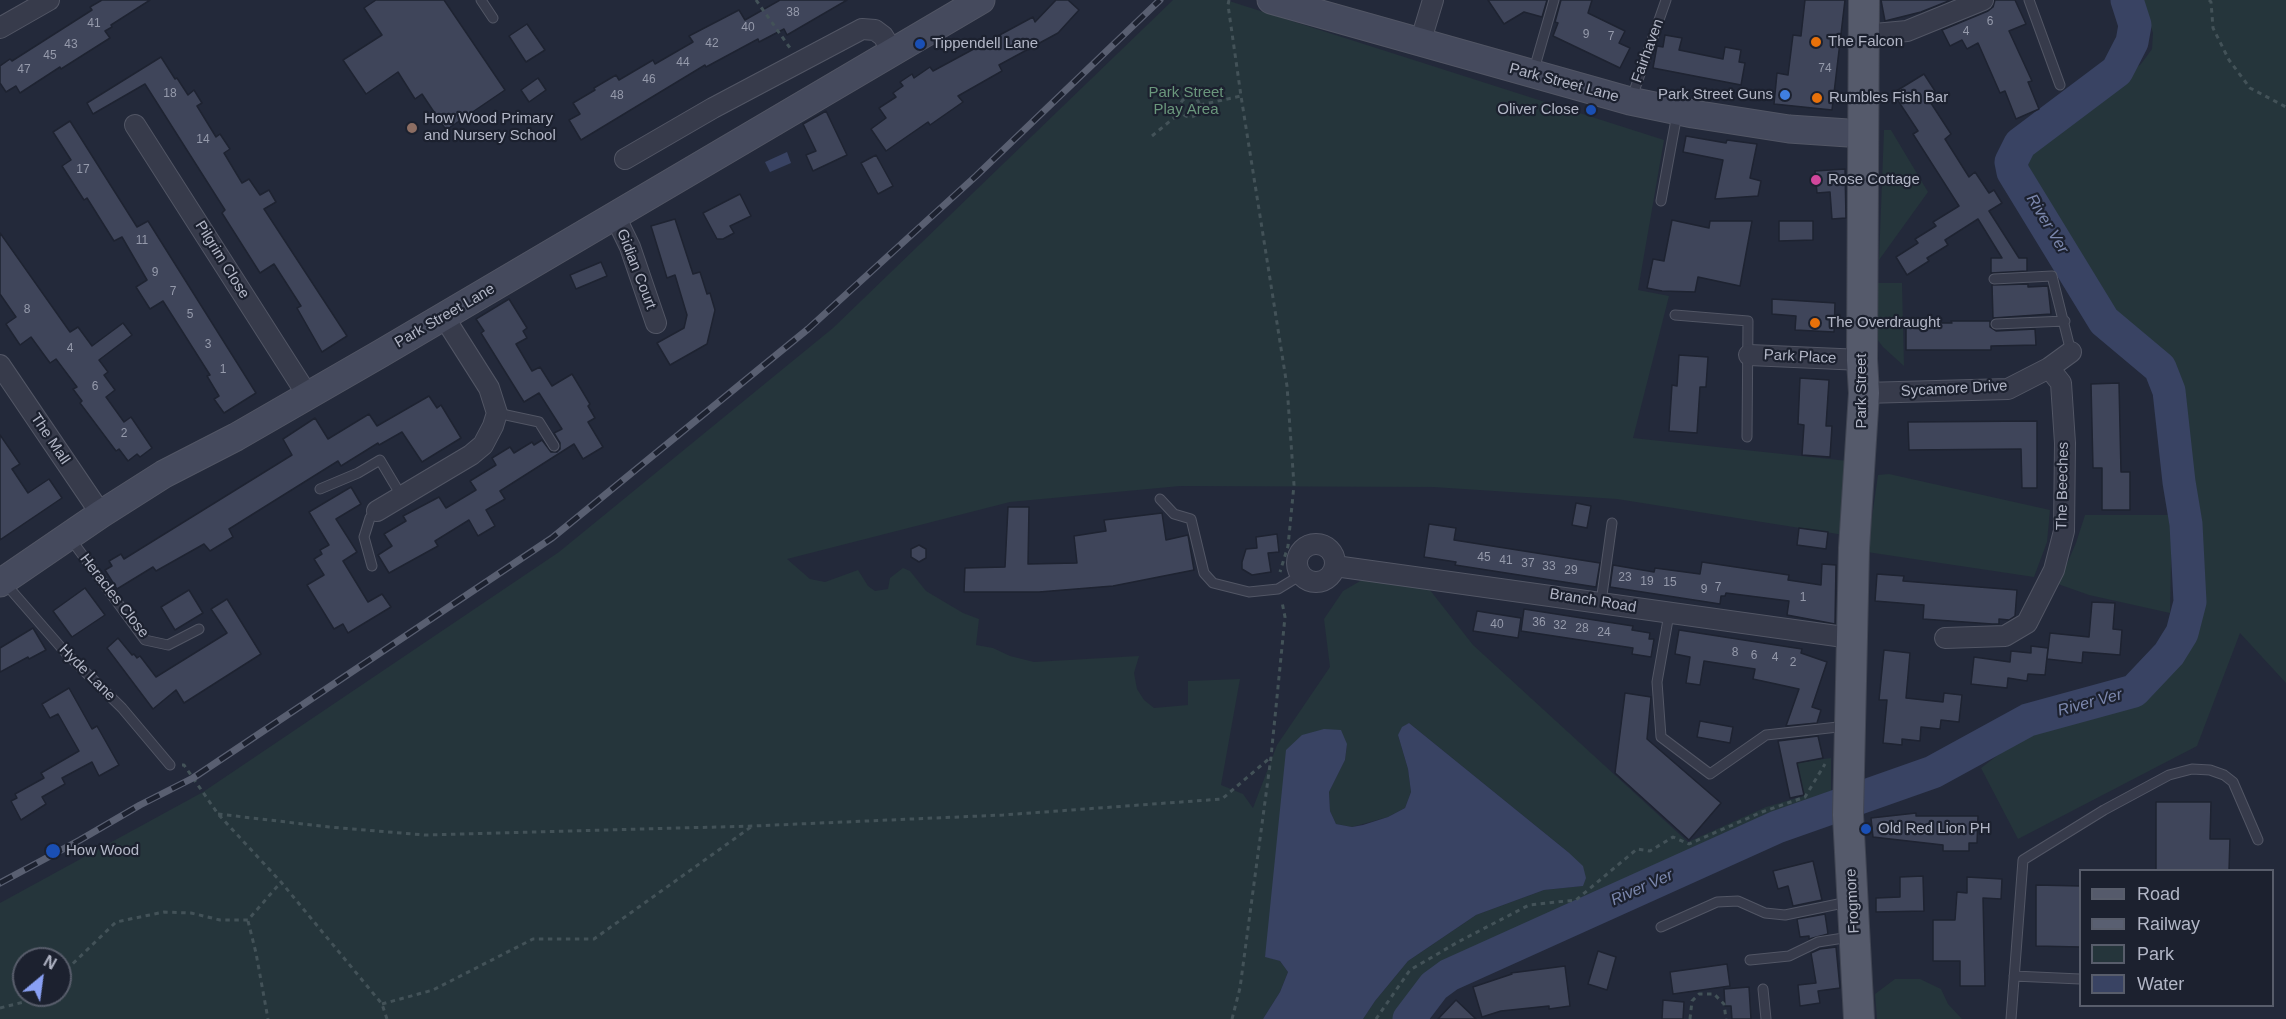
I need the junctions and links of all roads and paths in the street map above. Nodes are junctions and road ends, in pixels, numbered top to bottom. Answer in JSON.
{"nodes":[{"id":1,"x":49,"y":0,"type":"edge"},
{"id":2,"x":481,"y":0,"type":"edge"},
{"id":3,"x":756,"y":0,"type":"edge"},
{"id":4,"x":981,"y":0,"type":"edge"},
{"id":5,"x":1229,"y":0,"type":"edge"},
{"id":6,"x":1271,"y":0,"type":"edge"},
{"id":7,"x":1432,"y":0,"type":"edge"},
{"id":8,"x":1554,"y":0,"type":"edge"},
{"id":9,"x":1666,"y":0,"type":"edge"},
{"id":10,"x":1864,"y":0,"type":"edge"},
{"id":11,"x":1983,"y":0,"type":"edge"},
{"id":12,"x":2029,"y":0,"type":"edge"},
{"id":13,"x":2209,"y":0,"type":"edge"},
{"id":14,"x":493,"y":18,"type":"dead end"},
{"id":15,"x":0,"y":28,"type":"edge"},
{"id":16,"x":1864,"y":35,"type":"junction"},
{"id":17,"x":1420,"y":43,"type":"junction"},
{"id":18,"x":893,"y":52,"type":"junction"},
{"id":19,"x":800,"y":62,"type":"junction"},
{"id":20,"x":1533,"y":75,"type":"junction"},
{"id":21,"x":2060,"y":85,"type":"dead end"},
{"id":22,"x":1241,"y":96,"type":"junction"},
{"id":23,"x":1630,"y":101,"type":"junction"},
{"id":24,"x":1200,"y":105,"type":"junction"},
{"id":25,"x":2286,"y":107,"type":"edge"},
{"id":26,"x":1678,"y":111,"type":"junction"},
{"id":27,"x":1181,"y":112,"type":"junction"},
{"id":28,"x":135,"y":124,"type":"dead end"},
{"id":29,"x":1863,"y":134,"type":"junction"},
{"id":30,"x":1152,"y":136,"type":"dead end"},
{"id":31,"x":625,"y":159,"type":"dead end"},
{"id":32,"x":1661,"y":201,"type":"dead end"},
{"id":33,"x":615,"y":216,"type":"junction"},
{"id":34,"x":1994,"y":279,"type":"dead end"},
{"id":35,"x":1675,"y":315,"type":"dead end"},
{"id":36,"x":444,"y":317,"type":"junction"},
{"id":37,"x":2065,"y":321,"type":"junction"},
{"id":38,"x":656,"y":323,"type":"dead end"},
{"id":39,"x":1996,"y":324,"type":"dead end"},
{"id":40,"x":2071,"y":352,"type":"joint"},
{"id":41,"x":1749,"y":355,"type":"junction"},
{"id":42,"x":1862,"y":360,"type":"junction"},
{"id":43,"x":0,"y":365,"type":"edge"},
{"id":44,"x":2049,"y":368,"type":"junction"},
{"id":45,"x":1864,"y":393,"type":"junction"},
{"id":46,"x":308,"y":396,"type":"junction"},
{"id":47,"x":496,"y":413,"type":"junction"},
{"id":48,"x":1748,"y":437,"type":"dead end"},
{"id":49,"x":554,"y":446,"type":"dead end"},
{"id":50,"x":320,"y":489,"type":"dead end"},
{"id":51,"x":402,"y":497,"type":"junction"},
{"id":52,"x":1160,"y":499,"type":"dead end"},
{"id":53,"x":377,"y":511,"type":"joint"},
{"id":54,"x":101,"y":514,"type":"junction"},
{"id":55,"x":1612,"y":523,"type":"dead end"},
{"id":56,"x":69,"y":536,"type":"junction"},
{"id":57,"x":372,"y":566,"type":"dead end"},
{"id":58,"x":1335,"y":566,"type":"junction"},
{"id":59,"x":1300,"y":575,"type":"junction"},
{"id":60,"x":2,"y":582,"type":"edge"},
{"id":61,"x":1278,"y":589,"type":"junction"},
{"id":62,"x":1601,"y":602,"type":"junction"},
{"id":63,"x":1669,"y":614,"type":"junction"},
{"id":64,"x":198,"y":629,"type":"dead end"},
{"id":65,"x":1851,"y":638,"type":"junction"},
{"id":66,"x":1945,"y":639,"type":"dead end"},
{"id":67,"x":1849,"y":726,"type":"junction"},
{"id":68,"x":1271,"y":757,"type":"junction"},
{"id":69,"x":1826,"y":761,"type":"dead end"},
{"id":70,"x":170,"y":765,"type":"joint"},
{"id":71,"x":1849,"y":782,"type":"joint"},
{"id":72,"x":218,"y":814,"type":"junction"},
{"id":73,"x":753,"y":825,"type":"junction"},
{"id":74,"x":2258,"y":840,"type":"dead end"},
{"id":75,"x":281,"y":882,"type":"junction"},
{"id":76,"x":1853,"y":901,"type":"junction"},
{"id":77,"x":248,"y":920,"type":"junction"},
{"id":78,"x":1661,"y":927,"type":"dead end"},
{"id":79,"x":1855,"y":936,"type":"junction"},
{"id":80,"x":1750,"y":960,"type":"dead end"},
{"id":81,"x":72,"y":964,"type":"edge"},
{"id":82,"x":2014,"y":976,"type":"junction"},
{"id":83,"x":2079,"y":979,"type":"edge"},
{"id":84,"x":1762,"y":988,"type":"dead end"},
{"id":85,"x":382,"y":1004,"type":"junction"},
{"id":86,"x":268,"y":1019,"type":"edge"},
{"id":87,"x":387,"y":1019,"type":"edge"},
{"id":88,"x":1232,"y":1019,"type":"edge"},
{"id":89,"x":1376,"y":1019,"type":"edge"},
{"id":90,"x":1690,"y":1019,"type":"edge"},
{"id":91,"x":1726,"y":1019,"type":"edge"},
{"id":92,"x":1766,"y":1019,"type":"edge"},
{"id":93,"x":1858,"y":1019,"type":"edge"},
{"id":94,"x":2011,"y":1019,"type":"edge"}],
"edges":[{"from":1,"to":15,"type":"street"},
{"from":2,"to":14,"type":"lane"},
{"from":3,"to":19,"type":"path"},
{"from":4,"to":18,"type":"street","name":"Park Street Lane"},
{"from":5,"to":22,"type":"path"},
{"from":6,"to":17,"type":"street","name":"Park Street Lane"},
{"from":7,"to":17,"type":"street"},
{"from":8,"to":20,"type":"lane"},
{"from":9,"to":23,"type":"lane","name":"Fairhaven"},
{"from":10,"to":16,"type":"main road","name":"Park Street"},
{"from":11,"to":16,"type":"street"},
{"from":12,"to":21,"type":"lane"},
{"from":13,"to":25,"type":"path"},
{"from":16,"to":29,"type":"main road","name":"Park Street"},
{"from":17,"to":20,"type":"street","name":"Park Street Lane"},
{"from":18,"to":19,"type":"street"},
{"from":18,"to":33,"type":"street","name":"Park Street Lane"},
{"from":19,"to":31,"type":"street"},
{"from":20,"to":23,"type":"street","name":"Park Street Lane"},
{"from":22,"to":24,"type":"path"},
{"from":22,"to":61,"type":"path"},
{"from":23,"to":26,"type":"street","name":"Park Street Lane"},
{"from":24,"to":27,"type":"path"},
{"from":24,"to":27,"type":"path"},
{"from":26,"to":29,"type":"street","name":"Park Street Lane"},
{"from":26,"to":32,"type":"lane"},
{"from":27,"to":30,"type":"path"},
{"from":28,"to":46,"type":"street","name":"Pilgrim Close"},
{"from":29,"to":42,"type":"main road","name":"Park Street"},
{"from":33,"to":36,"type":"street","name":"Park Street Lane"},
{"from":33,"to":38,"type":"street","name":"Gidian Court"},
{"from":34,"to":37,"type":"lane"},
{"from":35,"to":41,"type":"lane"},
{"from":36,"to":46,"type":"street","name":"Park Street Lane"},
{"from":36,"to":47,"type":"street"},
{"from":37,"to":39,"type":"lane"},
{"from":37,"to":40,"type":"lane"},
{"from":40,"to":44,"type":"street","name":"Sycamore Drive"},
{"from":41,"to":42,"type":"street","name":"Park Place"},
{"from":41,"to":48,"type":"lane","name":"Park Place"},
{"from":42,"to":45,"type":"main road","name":"Park Street"},
{"from":43,"to":54,"type":"street","name":"The Mall"},
{"from":44,"to":45,"type":"street","name":"Sycamore Drive"},
{"from":44,"to":66,"type":"street","name":"The Beeches"},
{"from":45,"to":65,"type":"main road","name":"Park Street"},
{"from":46,"to":54,"type":"street","name":"Park Street Lane"},
{"from":47,"to":49,"type":"lane"},
{"from":47,"to":51,"type":"street"},
{"from":50,"to":51,"type":"lane"},
{"from":51,"to":53,"type":"street"},
{"from":52,"to":61,"type":"lane"},
{"from":53,"to":57,"type":"lane"},
{"from":54,"to":56,"type":"street","name":"Park Street Lane"},
{"from":55,"to":62,"type":"lane"},
{"from":56,"to":60,"type":"street","name":"Park Street Lane"},
{"from":56,"to":64,"type":"lane","name":"Heracles Close"},
{"from":58,"to":59,"type":"street"},
{"from":58,"to":59,"type":"street"},
{"from":58,"to":62,"type":"street","name":"Branch Road"},
{"from":59,"to":61,"type":"lane"},
{"from":60,"to":70,"type":"lane","name":"Hyde Lane"},
{"from":61,"to":68,"type":"path"},
{"from":62,"to":63,"type":"street","name":"Branch Road"},
{"from":63,"to":65,"type":"street","name":"Branch Road"},
{"from":63,"to":67,"type":"lane"},
{"from":65,"to":67,"type":"main road","name":"Park Street"},
{"from":67,"to":71,"type":"main road","name":"Park Street"},
{"from":68,"to":73,"type":"path"},
{"from":68,"to":88,"type":"path"},
{"from":69,"to":89,"type":"path"},
{"from":70,"to":72,"type":"path"},
{"from":71,"to":76,"type":"main road","name":"Frogmore"},
{"from":72,"to":73,"type":"path"},
{"from":72,"to":75,"type":"path"},
{"from":73,"to":85,"type":"path"},
{"from":74,"to":82,"type":"lane"},
{"from":75,"to":77,"type":"path"},
{"from":75,"to":85,"type":"path"},
{"from":76,"to":78,"type":"lane"},
{"from":76,"to":79,"type":"main road","name":"Frogmore"},
{"from":77,"to":81,"type":"path"},
{"from":77,"to":86,"type":"path"},
{"from":79,"to":80,"type":"lane"},
{"from":79,"to":93,"type":"main road","name":"Frogmore"},
{"from":82,"to":83,"type":"lane"},
{"from":82,"to":94,"type":"lane"},
{"from":84,"to":92,"type":"lane"},
{"from":85,"to":87,"type":"path"},
{"from":90,"to":91,"type":"path"}]}
